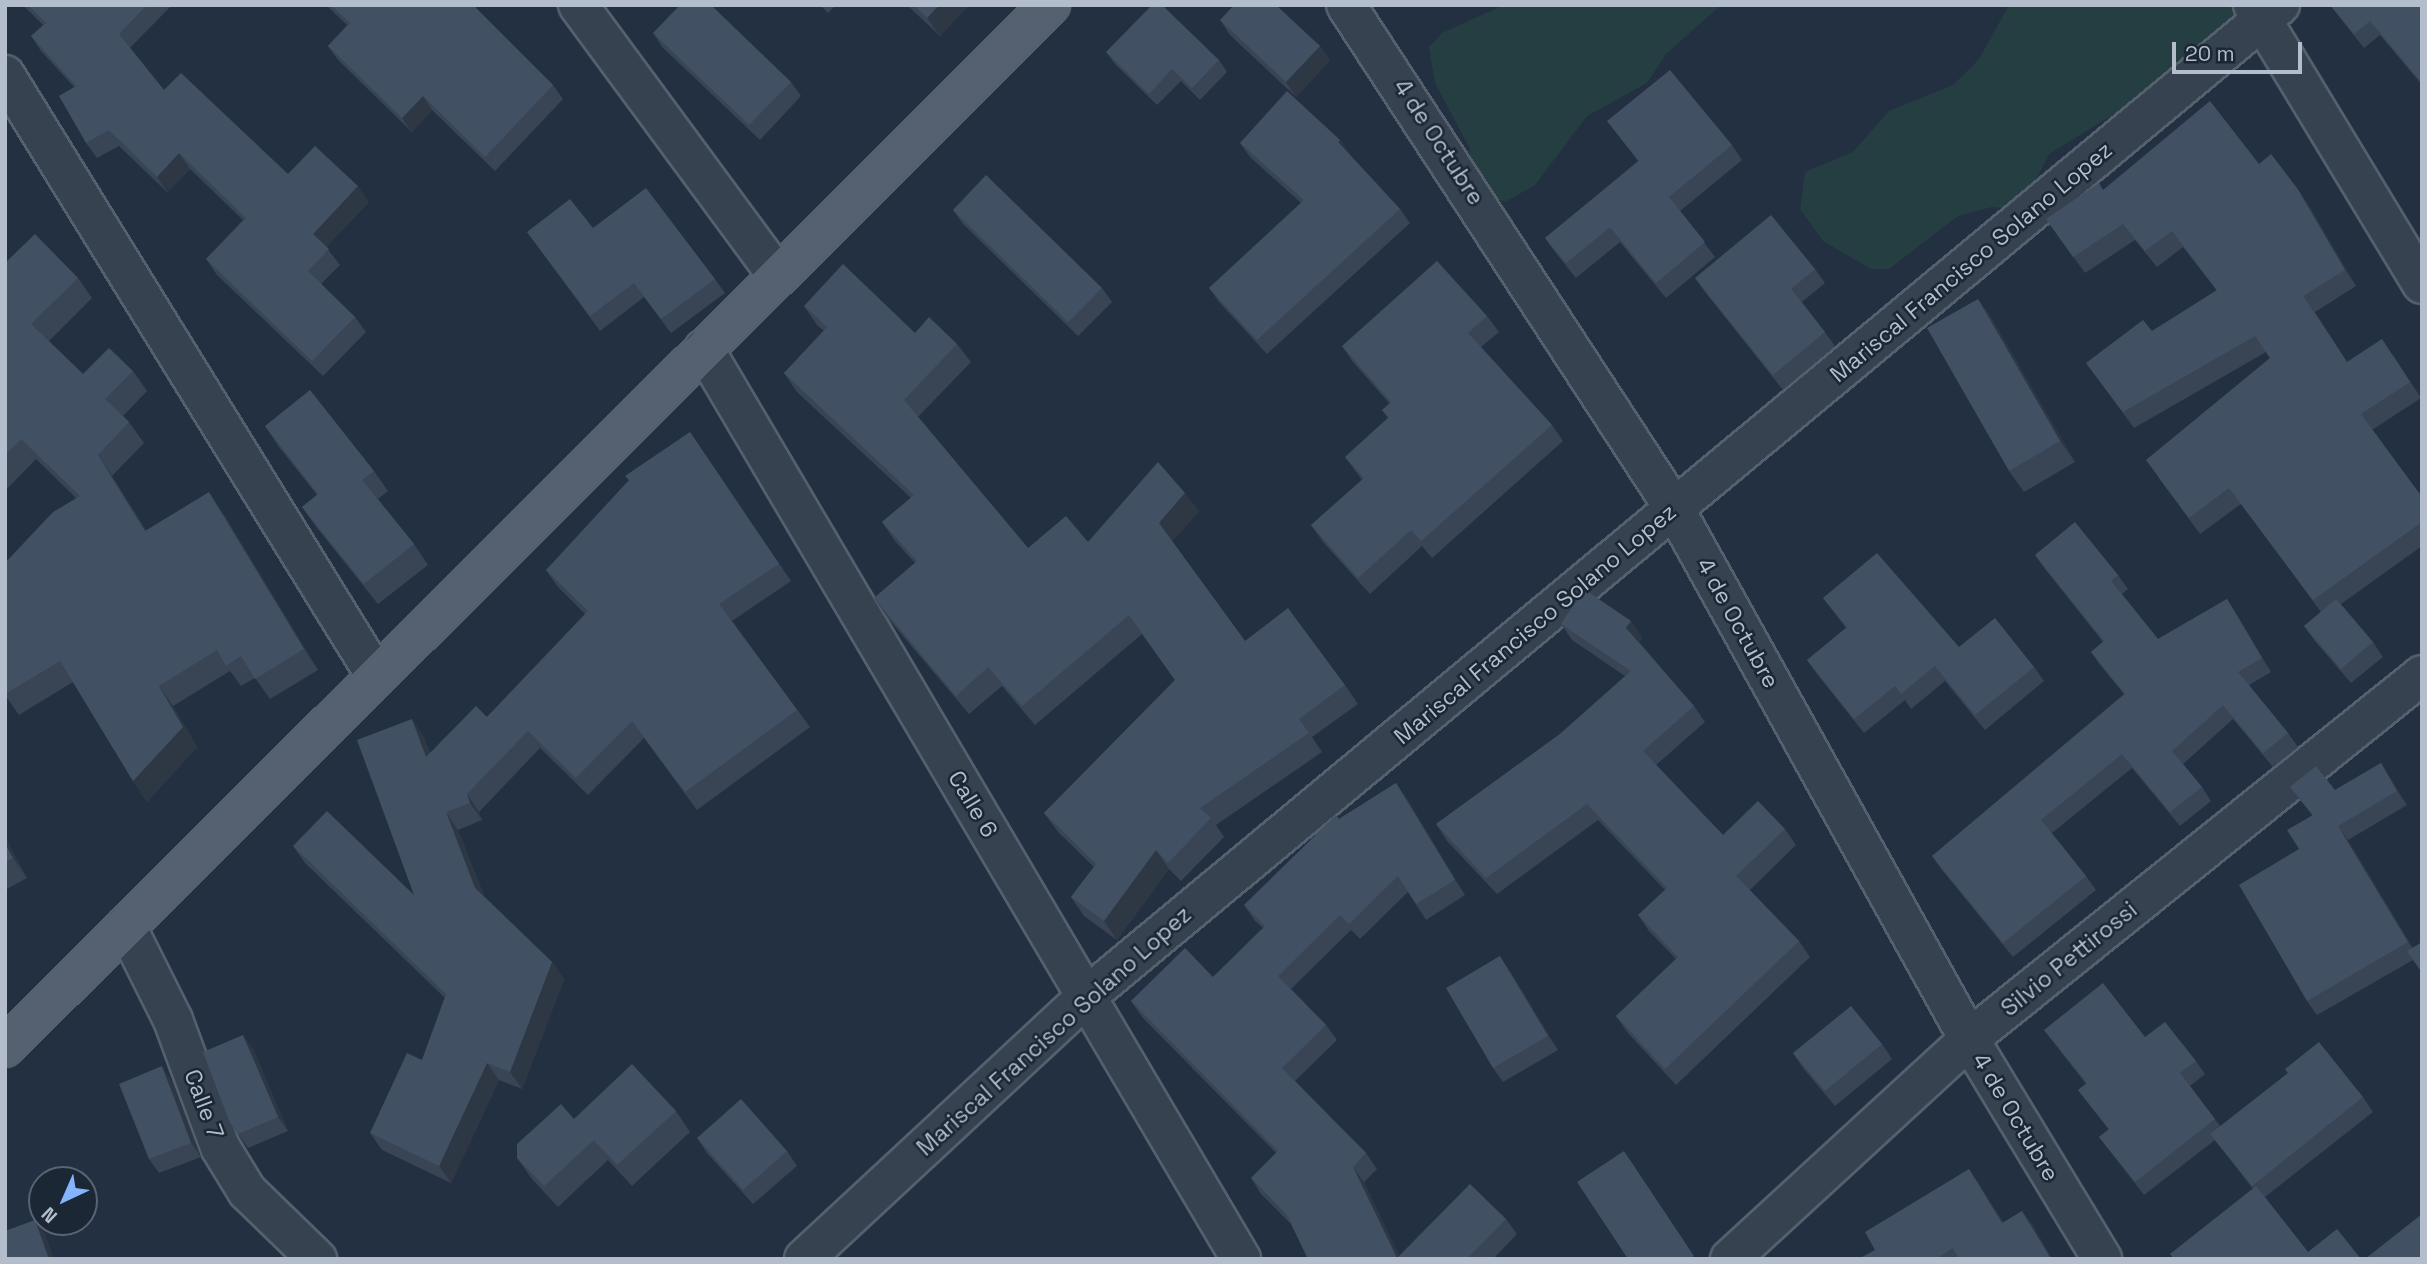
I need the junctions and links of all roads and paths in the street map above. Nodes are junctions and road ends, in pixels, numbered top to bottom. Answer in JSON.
{"nodes":[{"id":1,"x":578,"y":5,"type":"edge"},
{"id":2,"x":1050,"y":5,"type":"edge"},
{"id":3,"x":1346,"y":5,"type":"edge"},
{"id":4,"x":2265,"y":10,"type":"edge"},
{"id":5,"x":5,"y":75,"type":"edge"},
{"id":6,"x":778,"y":276,"type":"junction"},
{"id":7,"x":2422,"y":284,"type":"edge"},
{"id":8,"x":704,"y":349,"type":"junction"},
{"id":9,"x":1674,"y":508,"type":"junction"},
{"id":10,"x":2422,"y":675,"type":"edge"},
{"id":11,"x":376,"y":676,"type":"junction"},
{"id":12,"x":126,"y":926,"type":"junction"},
{"id":13,"x":1087,"y":996,"type":"junction"},
{"id":14,"x":1969,"y":1039,"type":"junction"},
{"id":15,"x":5,"y":1046,"type":"edge"},
{"id":16,"x":317,"y":1259,"type":"edge"},
{"id":17,"x":804,"y":1259,"type":"edge"},
{"id":18,"x":1241,"y":1259,"type":"edge"},
{"id":19,"x":1730,"y":1259,"type":"edge"},
{"id":20,"x":2102,"y":1259,"type":"edge"}],
"edges":[{"from":1,"to":6,"type":"street"},
{"from":2,"to":6,"type":"main road"},
{"from":3,"to":9,"type":"street","name":"4 de Octubre"},
{"from":4,"to":7,"type":"street"},
{"from":4,"to":9,"type":"street","name":"Mariscal Francisco Solano Lopez"},
{"from":5,"to":11,"type":"street"},
{"from":6,"to":8,"type":"main road"},
{"from":8,"to":11,"type":"main road"},
{"from":8,"to":13,"type":"street","name":"Calle 6"},
{"from":9,"to":13,"type":"street","name":"Mariscal Francisco Solano Lopez"},
{"from":9,"to":14,"type":"street","name":"4 de Octubre"},
{"from":10,"to":14,"type":"street","name":"Silvio Pettirossi"},
{"from":11,"to":12,"type":"main road"},
{"from":12,"to":15,"type":"main road"},
{"from":12,"to":16,"type":"street","name":"Calle 7"},
{"from":13,"to":17,"type":"street","name":"Mariscal Francisco Solano Lopez"},
{"from":13,"to":18,"type":"street","name":"Calle 6"},
{"from":14,"to":19,"type":"street","name":"Silvio Pettirossi"},
{"from":14,"to":20,"type":"street","name":"4 de Octubre"}]}
